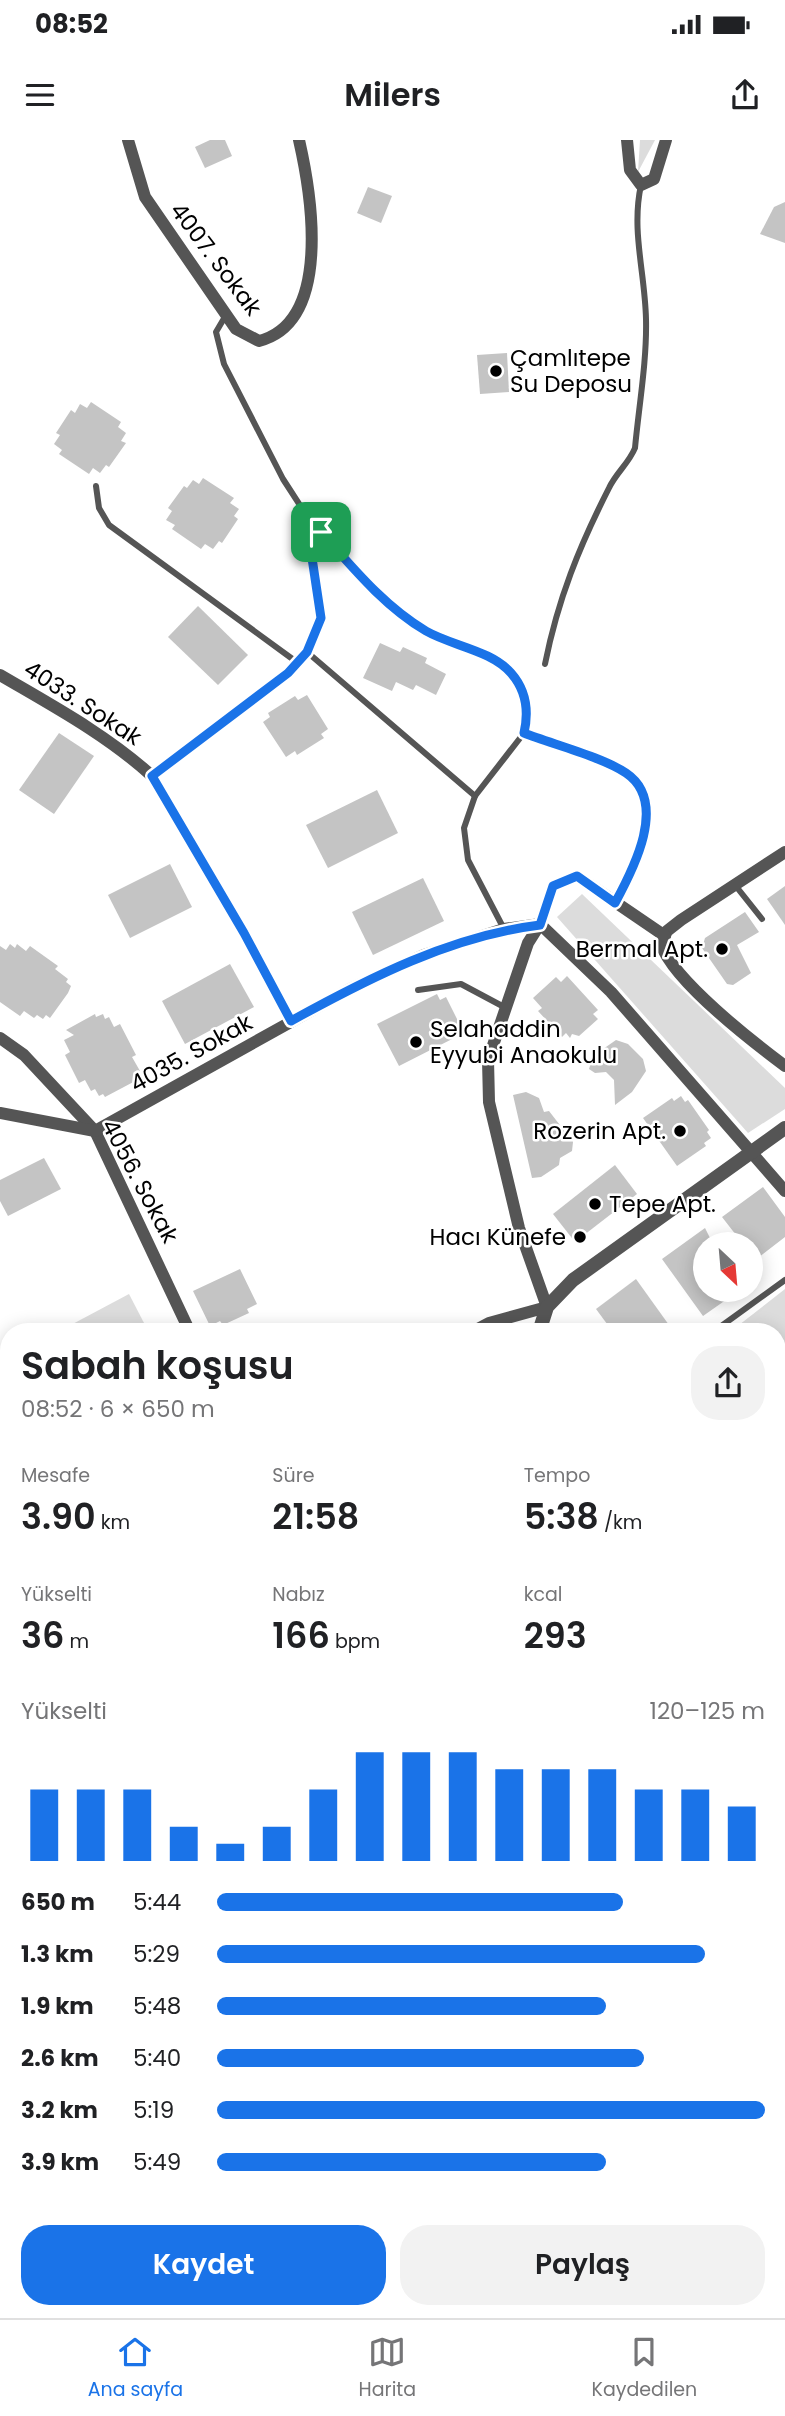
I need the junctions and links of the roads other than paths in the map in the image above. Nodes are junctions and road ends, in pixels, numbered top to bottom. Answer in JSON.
{"nodes":[{"id":1,"x":128,"y":140,"type":"edge"},
{"id":2,"x":299,"y":140,"type":"edge"},
{"id":3,"x":626,"y":140,"type":"edge"},
{"id":4,"x":666,"y":140,"type":"edge"},
{"id":5,"x":641,"y":185,"type":"junction"},
{"id":6,"x":226,"y":316,"type":"junction"},
{"id":7,"x":96,"y":486,"type":"dead end"},
{"id":8,"x":321,"y":532,"type":"junction"},
{"id":9,"x":307,"y":652,"type":"junction"},
{"id":10,"x":298,"y":663,"type":"junction"},
{"id":11,"x":545,"y":664,"type":"dead end"},
{"id":12,"x":0,"y":676,"type":"edge"},
{"id":13,"x":524,"y":733,"type":"junction"},
{"id":14,"x":152,"y":776,"type":"junction"},
{"id":15,"x":475,"y":796,"type":"junction"},
{"id":16,"x":785,"y":852,"type":"edge"},
{"id":17,"x":734,"y":884,"type":"junction"},
{"id":18,"x":615,"y":903,"type":"junction"},
{"id":19,"x":762,"y":919,"type":"dead end"},
{"id":20,"x":540,"y":925,"type":"junction"},
{"id":21,"x":504,"y":929,"type":"junction"},
{"id":22,"x":665,"y":936,"type":"junction"},
{"id":23,"x":418,"y":990,"type":"dead end"},
{"id":24,"x":506,"y":1008,"type":"junction"},
{"id":25,"x":291,"y":1021,"type":"junction"},
{"id":26,"x":0,"y":1038,"type":"edge"},
{"id":27,"x":785,"y":1066,"type":"edge"},
{"id":28,"x":0,"y":1114,"type":"edge"},
{"id":29,"x":785,"y":1128,"type":"edge"},
{"id":30,"x":95,"y":1131,"type":"junction"},
{"id":31,"x":750,"y":1150,"type":"junction"},
{"id":32,"x":785,"y":1191,"type":"edge"},
{"id":33,"x":785,"y":1280,"type":"edge"},
{"id":34,"x":547,"y":1307,"type":"junction"},
{"id":35,"x":186,"y":1323,"type":"edge"},
{"id":36,"x":489,"y":1323,"type":"edge"},
{"id":37,"x":542,"y":1323,"type":"edge"},
{"id":38,"x":725,"y":1323,"type":"edge"}],
"edges":[{"from":1,"to":6,"type":"street","name":"4007. Sokak"},
{"from":2,"to":6,"type":"street","name":"4007. Sokak"},
{"from":3,"to":5,"type":"street"},
{"from":4,"to":5,"type":"street"},
{"from":5,"to":11,"type":"lane"},
{"from":6,"to":8,"type":"lane"},
{"from":7,"to":10,"type":"lane"},
{"from":8,"to":9,"type":"lane"},
{"from":8,"to":13,"type":"lane"},
{"from":9,"to":10,"type":"lane"},
{"from":9,"to":15,"type":"lane"},
{"from":10,"to":14,"type":"lane"},
{"from":12,"to":14,"type":"street","name":"4033. Sokak"},
{"from":13,"to":15,"type":"lane"},
{"from":13,"to":18,"type":"lane"},
{"from":14,"to":25,"type":"street","name":"4033. Sokak"},
{"from":15,"to":21,"type":"lane"},
{"from":16,"to":17,"type":"street"},
{"from":17,"to":19,"type":"lane"},
{"from":17,"to":22,"type":"street"},
{"from":18,"to":20,"type":"street"},
{"from":18,"to":22,"type":"street"},
{"from":20,"to":21,"type":"street","name":"4035. Sokak"},
{"from":20,"to":24,"type":"street"},
{"from":20,"to":31,"type":"street"},
{"from":21,"to":25,"type":"street","name":"4035. Sokak"},
{"from":22,"to":27,"type":"street"},
{"from":23,"to":24,"type":"lane"},
{"from":24,"to":34,"type":"street"},
{"from":25,"to":30,"type":"street","name":"4035. Sokak"},
{"from":26,"to":30,"type":"street","name":"4056. Sokak"},
{"from":28,"to":30,"type":"street"},
{"from":29,"to":31,"type":"street"},
{"from":30,"to":35,"type":"street","name":"4056. Sokak"},
{"from":31,"to":32,"type":"street"},
{"from":31,"to":34,"type":"street"},
{"from":33,"to":38,"type":"lane"},
{"from":34,"to":36,"type":"street"},
{"from":34,"to":37,"type":"street"}]}
